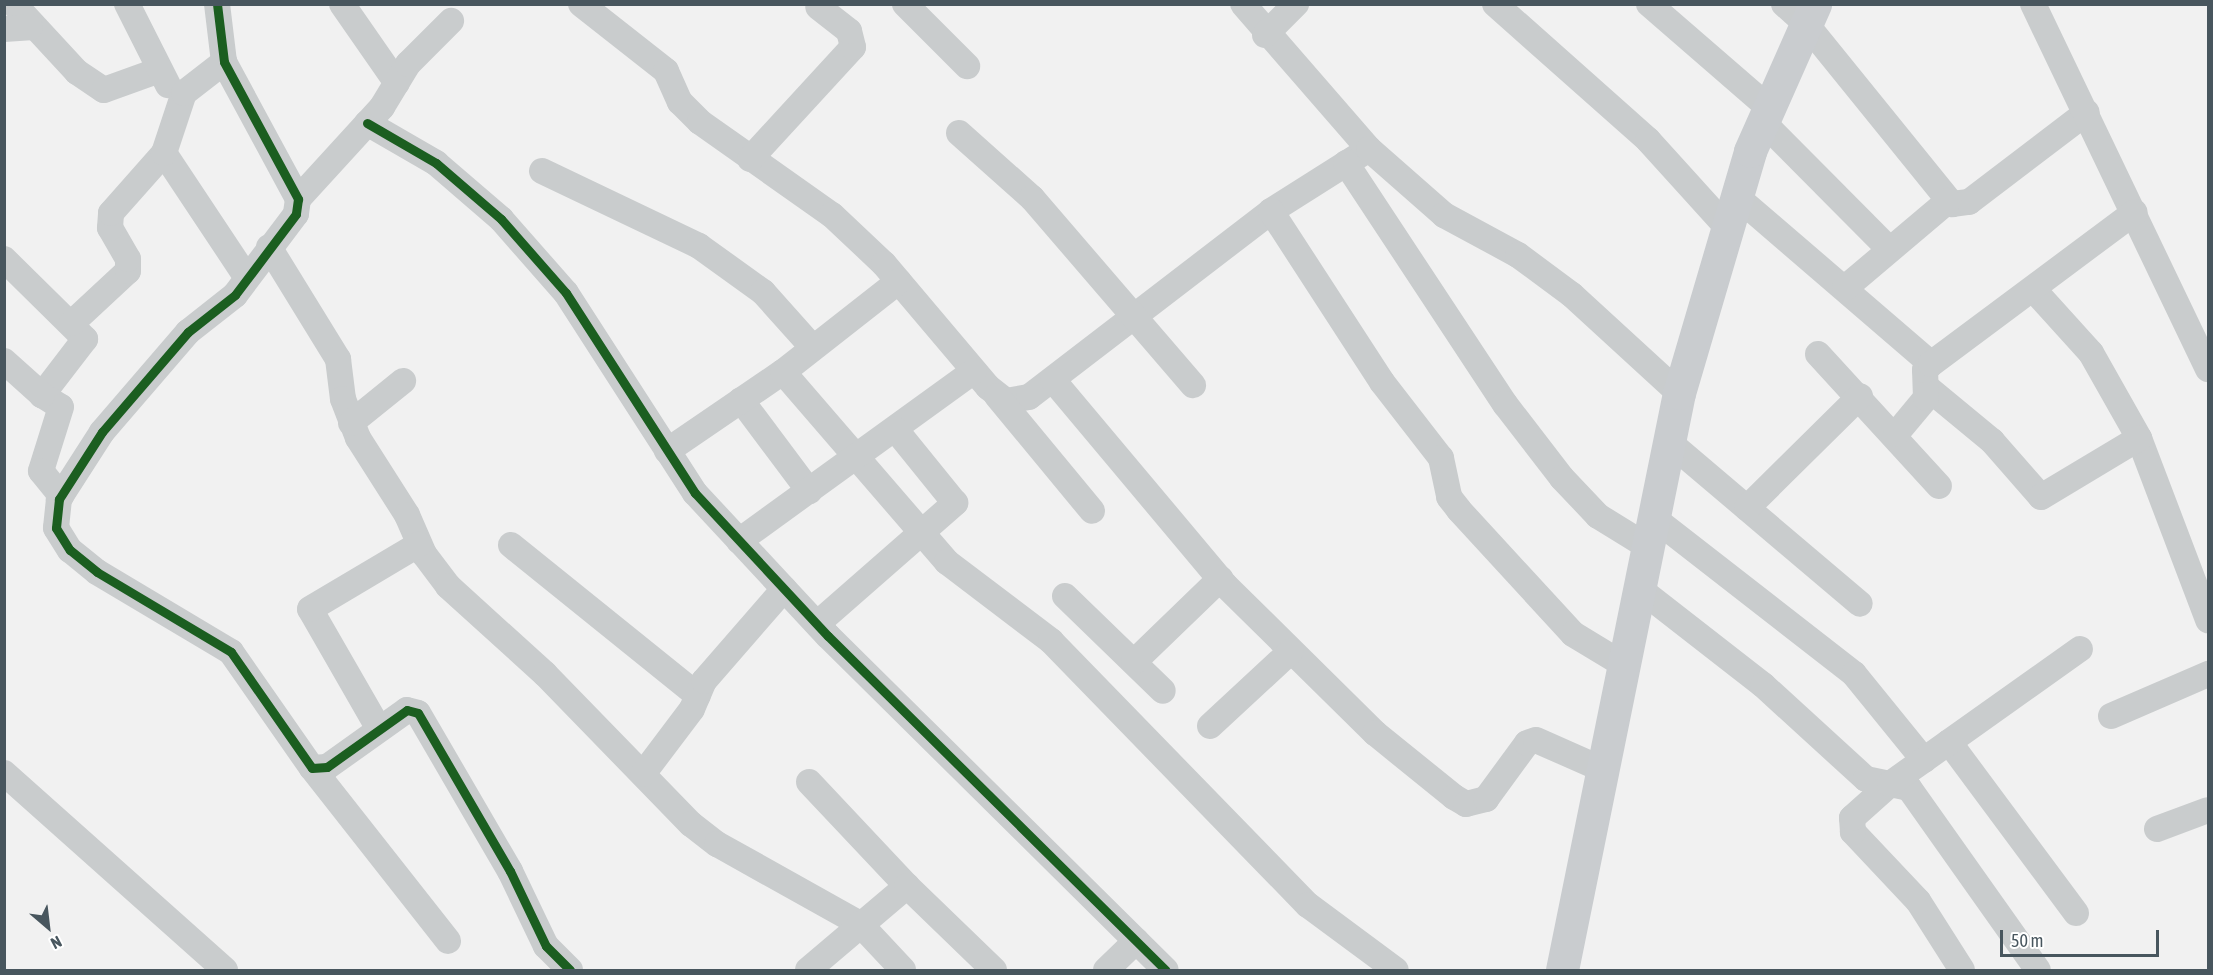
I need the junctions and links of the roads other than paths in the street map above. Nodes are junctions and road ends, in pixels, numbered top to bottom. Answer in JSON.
{"nodes":[{"id":1,"x":14,"y":4,"type":"edge"},
{"id":2,"x":127,"y":4,"type":"edge"},
{"id":3,"x":217,"y":4,"type":"edge"},
{"id":4,"x":342,"y":4,"type":"edge"},
{"id":5,"x":582,"y":4,"type":"edge"},
{"id":6,"x":905,"y":4,"type":"edge"},
{"id":7,"x":1243,"y":4,"type":"edge"},
{"id":8,"x":1296,"y":4,"type":"edge"},
{"id":9,"x":1495,"y":4,"type":"edge"},
{"id":10,"x":1649,"y":4,"type":"edge"},
{"id":11,"x":2033,"y":4,"type":"edge"},
{"id":12,"x":818,"y":7,"type":"dead end"},
{"id":13,"x":1802,"y":11,"type":"edge"},
{"id":14,"x":451,"y":21,"type":"dead end"},
{"id":15,"x":17,"y":28,"type":"edge"},
{"id":16,"x":1265,"y":35,"type":"junction"},
{"id":17,"x":224,"y":62,"type":"junction"},
{"id":18,"x":967,"y":66,"type":"dead end"},
{"id":19,"x":160,"y":70,"type":"junction"},
{"id":20,"x":397,"y":83,"type":"junction"},
{"id":21,"x":178,"y":105,"type":"junction"},
{"id":22,"x":2087,"y":112,"type":"junction"},
{"id":23,"x":1766,"y":115,"type":"junction"},
{"id":24,"x":367,"y":123,"type":"junction"},
{"id":25,"x":959,"y":133,"type":"dead end"},
{"id":26,"x":1369,"y":149,"type":"junction"},
{"id":27,"x":164,"y":153,"type":"junction"},
{"id":28,"x":750,"y":159,"type":"junction"},
{"id":29,"x":1346,"y":163,"type":"junction"},
{"id":30,"x":542,"y":171,"type":"dead end"},
{"id":31,"x":298,"y":199,"type":"junction"},
{"id":32,"x":1948,"y":201,"type":"junction"},
{"id":33,"x":1271,"y":211,"type":"junction"},
{"id":34,"x":1732,"y":212,"type":"junction"},
{"id":35,"x":2135,"y":212,"type":"junction"},
{"id":36,"x":270,"y":248,"type":"junction"},
{"id":37,"x":1888,"y":248,"type":"junction"},
{"id":38,"x":4,"y":259,"type":"edge"},
{"id":39,"x":247,"y":278,"type":"junction"},
{"id":40,"x":899,"y":281,"type":"junction"},
{"id":41,"x":1845,"y":288,"type":"junction"},
{"id":42,"x":2034,"y":290,"type":"junction"},
{"id":43,"x":1132,"y":320,"type":"junction"},
{"id":44,"x":72,"y":323,"type":"junction"},
{"id":45,"x":813,"y":348,"type":"junction"},
{"id":46,"x":1818,"y":354,"type":"dead end"},
{"id":47,"x":4,"y":361,"type":"edge"},
{"id":48,"x":2208,"y":369,"type":"edge"},
{"id":49,"x":974,"y":371,"type":"junction"},
{"id":50,"x":783,"y":372,"type":"junction"},
{"id":51,"x":1930,"y":376,"type":"junction"},
{"id":52,"x":1053,"y":380,"type":"junction"},
{"id":53,"x":403,"y":381,"type":"dead end"},
{"id":54,"x":1193,"y":386,"type":"dead end"},
{"id":55,"x":1678,"y":393,"type":"junction"},
{"id":56,"x":42,"y":395,"type":"junction"},
{"id":57,"x":997,"y":396,"type":"junction"},
{"id":58,"x":1860,"y":396,"type":"junction"},
{"id":59,"x":741,"y":400,"type":"junction"},
{"id":60,"x":351,"y":423,"type":"junction"},
{"id":61,"x":895,"y":429,"type":"junction"},
{"id":62,"x":1896,"y":434,"type":"junction"},
{"id":63,"x":2139,"y":438,"type":"junction"},
{"id":64,"x":1669,"y":442,"type":"junction"},
{"id":65,"x":667,"y":450,"type":"junction"},
{"id":66,"x":853,"y":459,"type":"junction"},
{"id":67,"x":1939,"y":486,"type":"dead end"},
{"id":68,"x":809,"y":491,"type":"junction"},
{"id":69,"x":61,"y":496,"type":"junction"},
{"id":70,"x":1747,"y":508,"type":"junction"},
{"id":71,"x":1092,"y":511,"type":"dead end"},
{"id":72,"x":1652,"y":533,"type":"junction"},
{"id":73,"x":921,"y":534,"type":"junction"},
{"id":74,"x":739,"y":541,"type":"junction"},
{"id":75,"x":418,"y":545,"type":"junction"},
{"id":76,"x":510,"y":545,"type":"dead end"},
{"id":77,"x":1220,"y":579,"type":"junction"},
{"id":78,"x":784,"y":589,"type":"junction"},
{"id":79,"x":1641,"y":590,"type":"junction"},
{"id":80,"x":1065,"y":596,"type":"dead end"},
{"id":81,"x":1860,"y":604,"type":"dead end"},
{"id":82,"x":2208,"y":620,"type":"edge"},
{"id":83,"x":817,"y":624,"type":"junction"},
{"id":84,"x":2080,"y":649,"type":"dead end"},
{"id":85,"x":1291,"y":651,"type":"junction"},
{"id":86,"x":1134,"y":662,"type":"junction"},
{"id":87,"x":1626,"y":666,"type":"junction"},
{"id":88,"x":2208,"y":674,"type":"edge"},
{"id":89,"x":1163,"y":691,"type":"dead end"},
{"id":90,"x":698,"y":696,"type":"junction"},
{"id":91,"x":2111,"y":716,"type":"dead end"},
{"id":92,"x":1210,"y":726,"type":"dead end"},
{"id":93,"x":379,"y":729,"type":"junction"},
{"id":94,"x":1949,"y":742,"type":"junction"},
{"id":95,"x":1924,"y":760,"type":"junction"},
{"id":96,"x":312,"y":768,"type":"junction"},
{"id":97,"x":1604,"y":770,"type":"junction"},
{"id":98,"x":4,"y":773,"type":"edge"},
{"id":99,"x":644,"y":774,"type":"junction"},
{"id":100,"x":809,"y":782,"type":"dead end"},
{"id":101,"x":1890,"y":784,"type":"junction"},
{"id":102,"x":2208,"y":810,"type":"edge"},
{"id":103,"x":2157,"y":829,"type":"dead end"},
{"id":104,"x":907,"y":886,"type":"junction"},
{"id":105,"x":2076,"y":913,"type":"dead end"},
{"id":106,"x":860,"y":924,"type":"junction"},
{"id":107,"x":448,"y":940,"type":"dead end"},
{"id":108,"x":1136,"y":941,"type":"junction"},
{"id":109,"x":802,"y":966,"type":"edge"},
{"id":110,"x":225,"y":970,"type":"edge"},
{"id":111,"x":570,"y":970,"type":"edge"},
{"id":112,"x":903,"y":970,"type":"edge"},
{"id":113,"x":994,"y":970,"type":"edge"},
{"id":114,"x":1106,"y":970,"type":"edge"},
{"id":115,"x":1166,"y":970,"type":"edge"},
{"id":116,"x":1396,"y":970,"type":"edge"},
{"id":117,"x":1562,"y":970,"type":"edge"},
{"id":118,"x":1962,"y":970,"type":"edge"},
{"id":119,"x":2038,"y":970,"type":"edge"}],
"edges":[{"from":1,"to":15,"type":"street"},
{"from":2,"to":19,"type":"street"},
{"from":3,"to":17,"type":"street"},
{"from":4,"to":20,"type":"street"},
{"from":5,"to":28,"type":"street"},
{"from":6,"to":18,"type":"street"},
{"from":7,"to":16,"type":"street"},
{"from":8,"to":16,"type":"street"},
{"from":9,"to":34,"type":"street"},
{"from":10,"to":23,"type":"street"},
{"from":11,"to":22,"type":"street"},
{"from":12,"to":28,"type":"street"},
{"from":13,"to":23,"type":"street"},
{"from":13,"to":32,"type":"street"},
{"from":14,"to":20,"type":"street"},
{"from":15,"to":19,"type":"street"},
{"from":16,"to":26,"type":"street"},
{"from":17,"to":21,"type":"street"},
{"from":17,"to":31,"type":"street"},
{"from":19,"to":21,"type":"street"},
{"from":20,"to":24,"type":"street"},
{"from":21,"to":27,"type":"street"},
{"from":22,"to":32,"type":"street"},
{"from":22,"to":35,"type":"street"},
{"from":23,"to":34,"type":"street"},
{"from":23,"to":37,"type":"street"},
{"from":24,"to":31,"type":"street"},
{"from":24,"to":65,"type":"street"},
{"from":25,"to":43,"type":"street"},
{"from":26,"to":29,"type":"street"},
{"from":26,"to":55,"type":"street"},
{"from":27,"to":39,"type":"street"},
{"from":27,"to":44,"type":"street"},
{"from":28,"to":40,"type":"street"},
{"from":29,"to":33,"type":"street"},
{"from":29,"to":72,"type":"street"},
{"from":30,"to":45,"type":"street"},
{"from":31,"to":36,"type":"street"},
{"from":32,"to":37,"type":"street"},
{"from":33,"to":43,"type":"street"},
{"from":33,"to":87,"type":"street"},
{"from":34,"to":41,"type":"street"},
{"from":34,"to":55,"type":"street"},
{"from":35,"to":42,"type":"street"},
{"from":35,"to":48,"type":"street"},
{"from":36,"to":39,"type":"street"},
{"from":36,"to":60,"type":"street"},
{"from":37,"to":41,"type":"street"},
{"from":38,"to":44,"type":"street"},
{"from":39,"to":69,"type":"street"},
{"from":40,"to":45,"type":"street"},
{"from":40,"to":49,"type":"street"},
{"from":41,"to":51,"type":"street"},
{"from":42,"to":51,"type":"street"},
{"from":42,"to":63,"type":"street"},
{"from":43,"to":52,"type":"street"},
{"from":43,"to":54,"type":"street"},
{"from":44,"to":56,"type":"street"},
{"from":45,"to":50,"type":"street"},
{"from":46,"to":58,"type":"street"},
{"from":47,"to":56,"type":"street"},
{"from":49,"to":57,"type":"street"},
{"from":49,"to":61,"type":"street"},
{"from":50,"to":59,"type":"street"},
{"from":50,"to":66,"type":"street"},
{"from":51,"to":62,"type":"street"},
{"from":51,"to":63,"type":"street"},
{"from":52,"to":57,"type":"street"},
{"from":52,"to":77,"type":"street"},
{"from":53,"to":60,"type":"street"},
{"from":55,"to":64,"type":"street"},
{"from":56,"to":69,"type":"street"},
{"from":57,"to":71,"type":"street"},
{"from":58,"to":62,"type":"street"},
{"from":58,"to":70,"type":"street"},
{"from":59,"to":65,"type":"street"},
{"from":59,"to":68,"type":"street"},
{"from":60,"to":75,"type":"street"},
{"from":61,"to":66,"type":"street"},
{"from":61,"to":73,"type":"street"},
{"from":62,"to":67,"type":"street"},
{"from":63,"to":82,"type":"street"},
{"from":64,"to":70,"type":"street"},
{"from":64,"to":72,"type":"street"},
{"from":65,"to":74,"type":"street"},
{"from":66,"to":68,"type":"street"},
{"from":66,"to":73,"type":"street"},
{"from":68,"to":74,"type":"street"},
{"from":69,"to":96,"type":"street"},
{"from":70,"to":81,"type":"street"},
{"from":72,"to":79,"type":"street"},
{"from":72,"to":95,"type":"street"},
{"from":73,"to":83,"type":"street"},
{"from":73,"to":116,"type":"street"},
{"from":74,"to":78,"type":"street"},
{"from":75,"to":93,"type":"street"},
{"from":75,"to":99,"type":"street"},
{"from":76,"to":90,"type":"street"},
{"from":77,"to":85,"type":"street"},
{"from":77,"to":86,"type":"street"},
{"from":78,"to":83,"type":"street"},
{"from":78,"to":90,"type":"street"},
{"from":79,"to":87,"type":"street"},
{"from":79,"to":101,"type":"street"},
{"from":80,"to":86,"type":"street"},
{"from":83,"to":108,"type":"street"},
{"from":84,"to":94,"type":"street"},
{"from":85,"to":92,"type":"street"},
{"from":85,"to":97,"type":"street"},
{"from":86,"to":89,"type":"street"},
{"from":87,"to":97,"type":"street"},
{"from":88,"to":91,"type":"street"},
{"from":90,"to":99,"type":"street"},
{"from":93,"to":96,"type":"street"},
{"from":93,"to":111,"type":"street"},
{"from":94,"to":95,"type":"street"},
{"from":94,"to":105,"type":"street"},
{"from":95,"to":101,"type":"street"},
{"from":96,"to":107,"type":"street"},
{"from":97,"to":117,"type":"street"},
{"from":98,"to":110,"type":"street"},
{"from":99,"to":106,"type":"street"},
{"from":100,"to":104,"type":"street"},
{"from":101,"to":118,"type":"street"},
{"from":101,"to":119,"type":"street"},
{"from":102,"to":103,"type":"street"},
{"from":104,"to":106,"type":"street"},
{"from":104,"to":113,"type":"street"},
{"from":106,"to":109,"type":"street"},
{"from":106,"to":112,"type":"street"},
{"from":108,"to":114,"type":"street"},
{"from":108,"to":115,"type":"street"}]}
